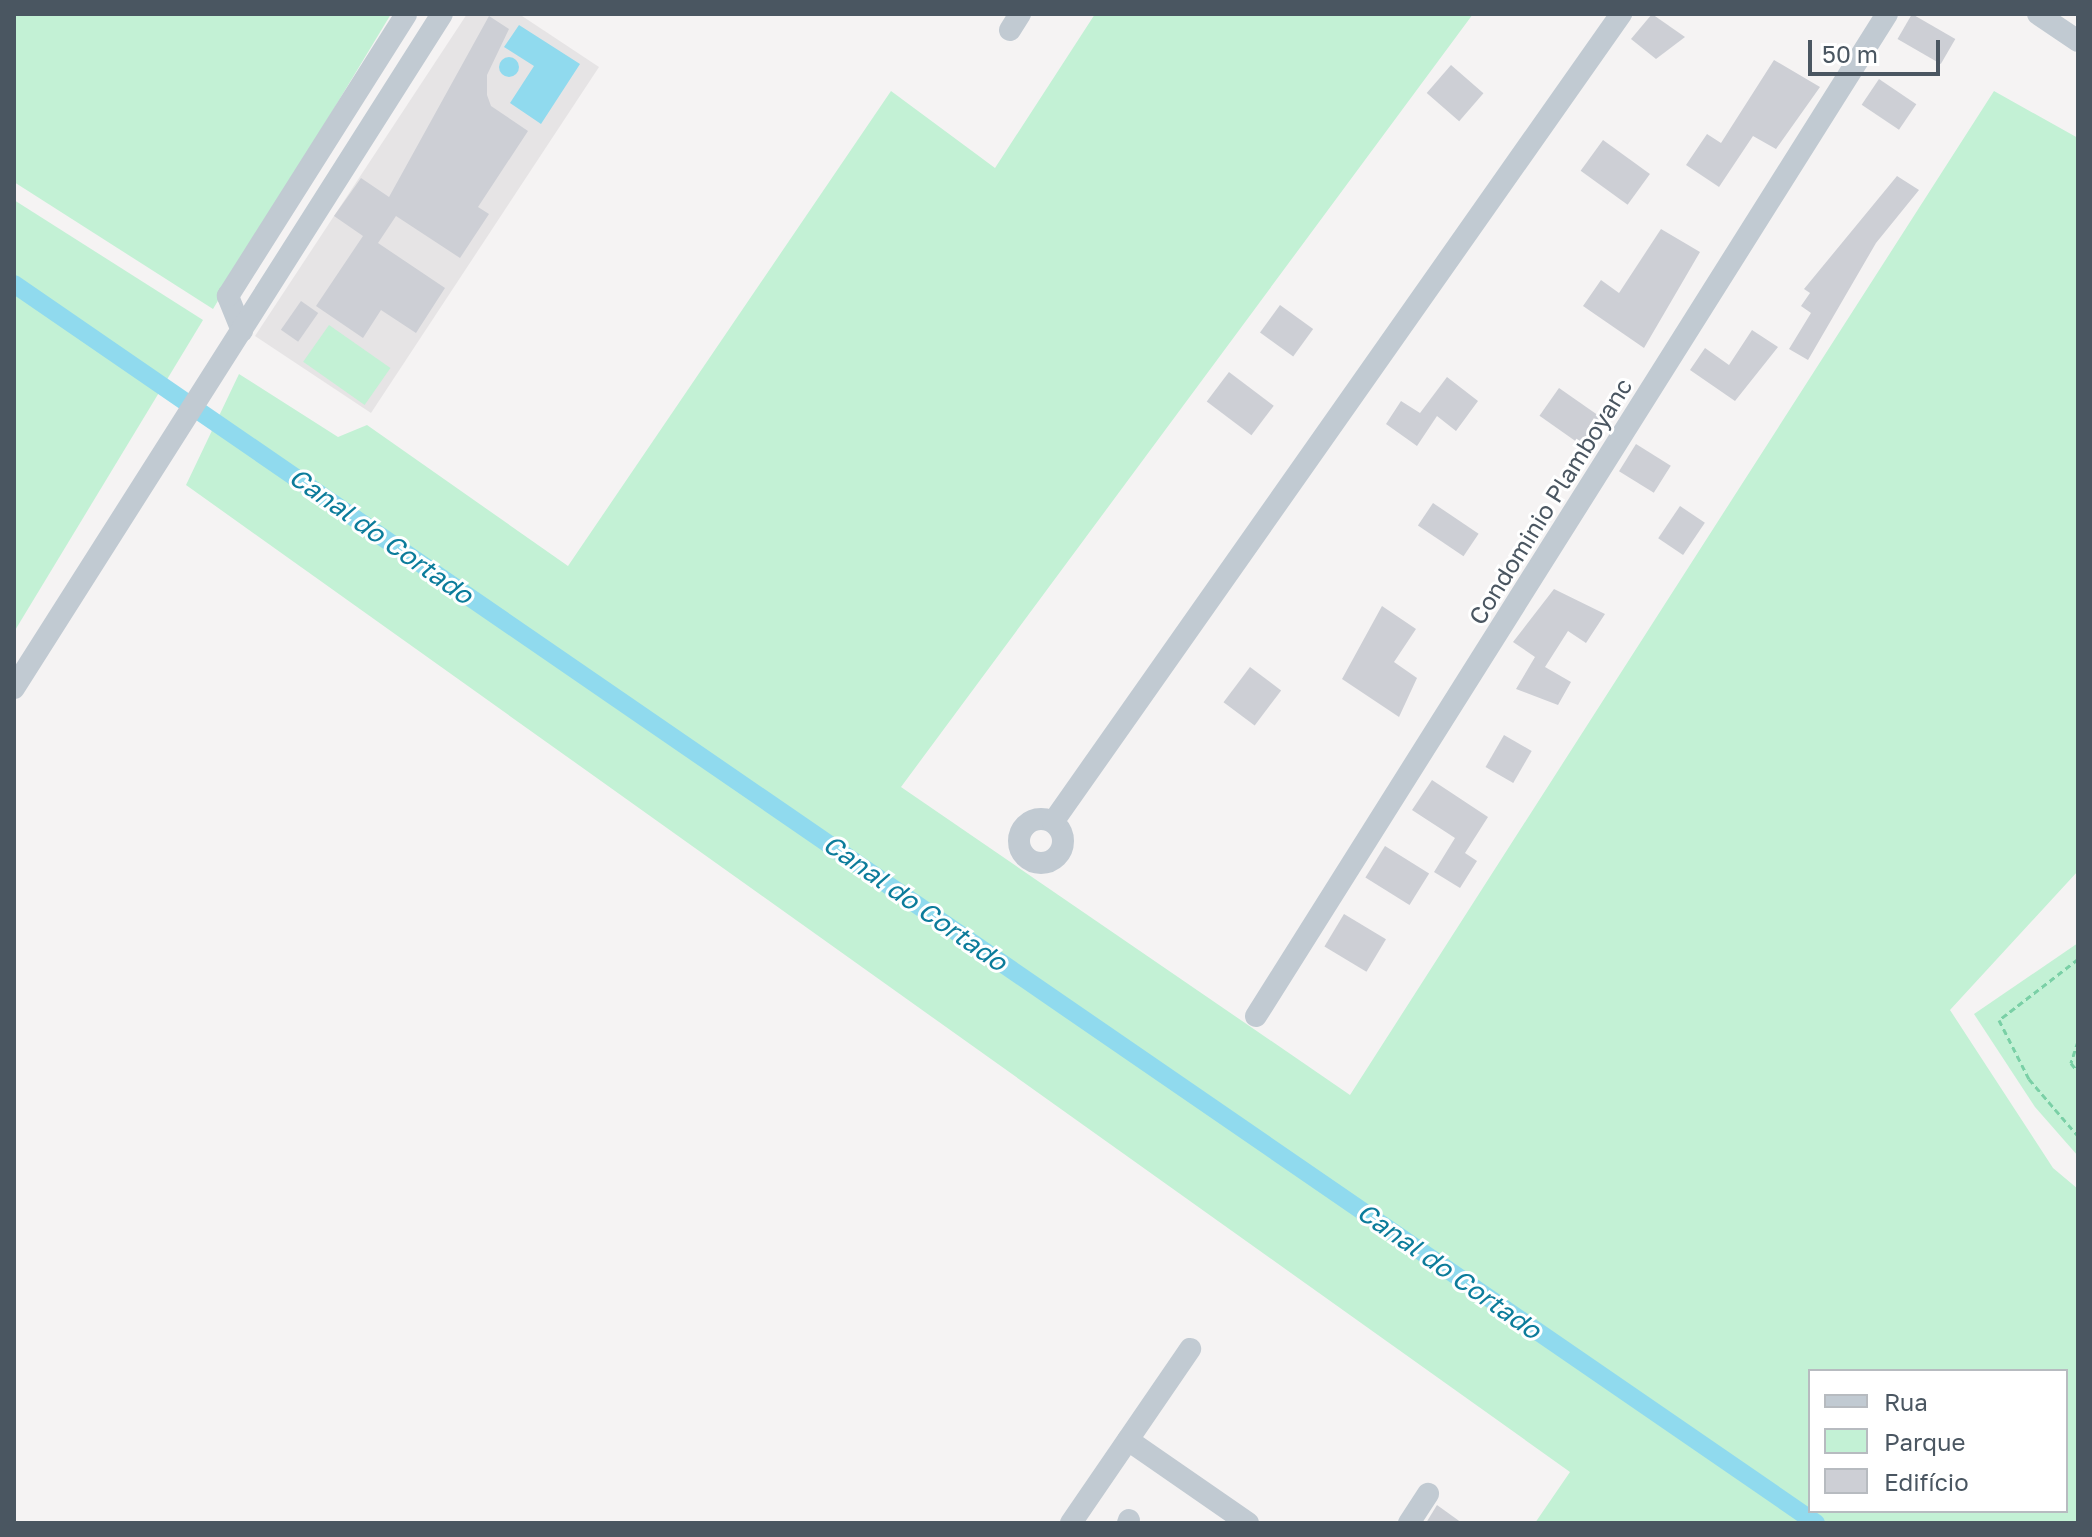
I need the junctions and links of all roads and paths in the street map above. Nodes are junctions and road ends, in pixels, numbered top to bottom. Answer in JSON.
{"nodes":[{"id":1,"x":406,"y":14,"type":"edge"},
{"id":2,"x":442,"y":14,"type":"edge"},
{"id":3,"x":1621,"y":14,"type":"edge"},
{"id":4,"x":1887,"y":14,"type":"edge"},
{"id":5,"x":2038,"y":14,"type":"edge"},
{"id":6,"x":2078,"y":41,"type":"edge"},
{"id":7,"x":240,"y":334,"type":"junction"},
{"id":8,"x":14,"y":688,"type":"edge"},
{"id":9,"x":1053,"y":822,"type":"dead end"},
{"id":10,"x":2078,"y":959,"type":"edge"},
{"id":11,"x":1256,"y":1016,"type":"dead end"},
{"id":12,"x":2078,"y":1041,"type":"edge"},
{"id":13,"x":2078,"y":1072,"type":"edge"},
{"id":14,"x":2078,"y":1136,"type":"edge"},
{"id":15,"x":1190,"y":1349,"type":"dead end"},
{"id":16,"x":1128,"y":1440,"type":"junction"},
{"id":17,"x":1428,"y":1494,"type":"dead end"},
{"id":18,"x":1071,"y":1523,"type":"edge"},
{"id":19,"x":1248,"y":1523,"type":"edge"},
{"id":20,"x":1409,"y":1523,"type":"edge"}],
"edges":[{"from":1,"to":7,"type":"street"},
{"from":2,"to":7,"type":"street"},
{"from":3,"to":9,"type":"street"},
{"from":4,"to":11,"type":"street","name":"Condominio Plamboyanc"},
{"from":5,"to":6,"type":"street"},
{"from":7,"to":8,"type":"street"},
{"from":10,"to":14,"type":"path"},
{"from":12,"to":13,"type":"path"},
{"from":15,"to":16,"type":"street"},
{"from":16,"to":18,"type":"street"},
{"from":16,"to":19,"type":"street"},
{"from":17,"to":20,"type":"street"}]}
